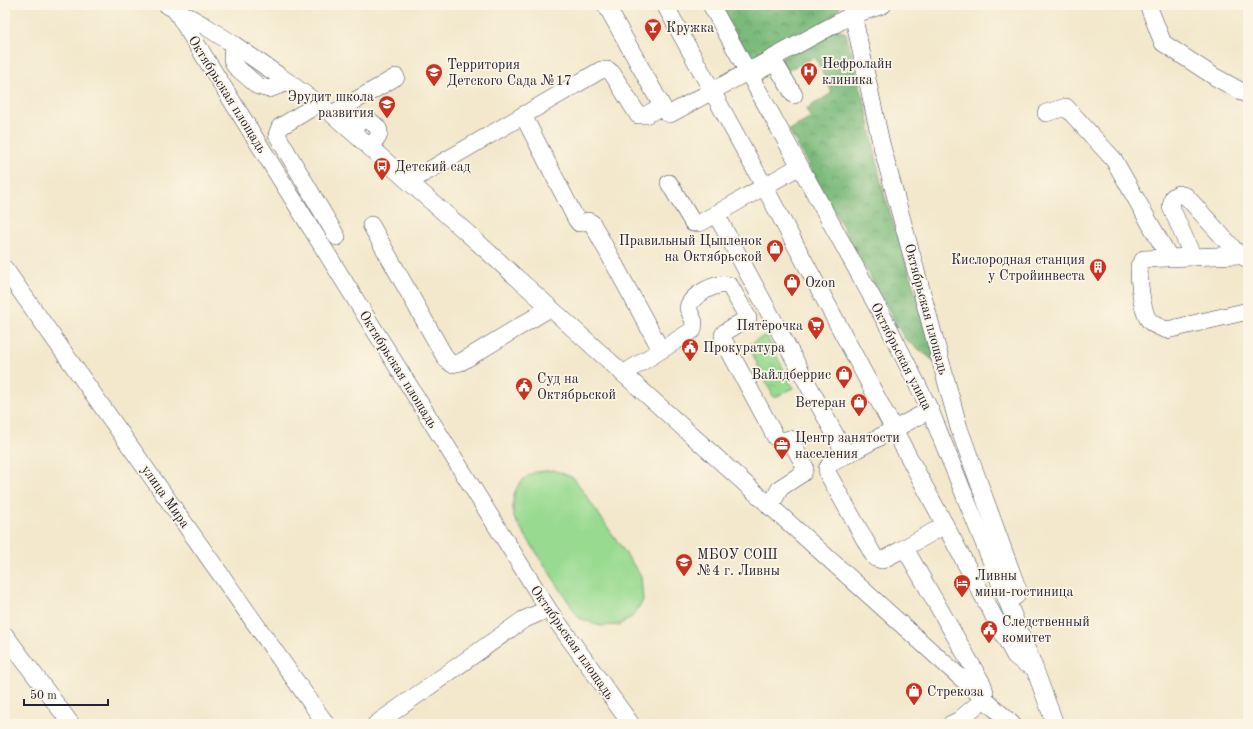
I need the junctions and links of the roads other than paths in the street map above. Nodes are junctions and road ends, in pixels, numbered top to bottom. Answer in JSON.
{"nodes":[{"id":1,"x":606,"y":5,"type":"edge"},
{"id":2,"x":665,"y":5,"type":"edge"},
{"id":3,"x":711,"y":5,"type":"edge"},
{"id":4,"x":883,"y":5,"type":"edge"},
{"id":5,"x":1148,"y":5,"type":"edge"},
{"id":6,"x":171,"y":7,"type":"edge"},
{"id":7,"x":852,"y":10,"type":"edge"},
{"id":8,"x":749,"y":74,"type":"junction"},
{"id":9,"x":396,"y":77,"type":"dead end"},
{"id":10,"x":713,"y":91,"type":"junction"},
{"id":11,"x":1248,"y":94,"type":"edge"},
{"id":12,"x":794,"y":95,"type":"dead end"},
{"id":13,"x":318,"y":104,"type":"junction"},
{"id":14,"x":662,"y":106,"type":"junction"},
{"id":15,"x":1046,"y":112,"type":"dead end"},
{"id":16,"x":332,"y":114,"type":"junction"},
{"id":17,"x":523,"y":115,"type":"junction"},
{"id":18,"x":800,"y":166,"type":"junction"},
{"id":19,"x":410,"y":182,"type":"junction"},
{"id":20,"x":669,"y":183,"type":"dead end"},
{"id":21,"x":764,"y":186,"type":"junction"},
{"id":22,"x":716,"y":214,"type":"junction"},
{"id":23,"x":371,"y":225,"type":"dead end"},
{"id":24,"x":337,"y":237,"type":"dead end"},
{"id":25,"x":1169,"y":257,"type":"junction"},
{"id":26,"x":1193,"y":257,"type":"junction"},
{"id":27,"x":1244,"y":257,"type":"edge"},
{"id":28,"x":5,"y":269,"type":"edge"},
{"id":29,"x":550,"y":308,"type":"junction"},
{"id":30,"x":766,"y":308,"type":"junction"},
{"id":31,"x":1248,"y":311,"type":"edge"},
{"id":32,"x":748,"y":318,"type":"junction"},
{"id":33,"x":661,"y":350,"type":"junction"},
{"id":34,"x":623,"y":374,"type":"junction"},
{"id":35,"x":930,"y":410,"type":"junction"},
{"id":36,"x":895,"y":429,"type":"junction"},
{"id":37,"x":846,"y":455,"type":"junction"},
{"id":38,"x":770,"y":507,"type":"junction"},
{"id":39,"x":946,"y":525,"type":"junction"},
{"id":40,"x":901,"y":550,"type":"junction"},
{"id":41,"x":1008,"y":601,"type":"junction"},
{"id":42,"x":548,"y":609,"type":"junction"},
{"id":43,"x":5,"y":635,"type":"edge"},
{"id":44,"x":1034,"y":667,"type":"junction"},
{"id":45,"x":982,"y":698,"type":"junction"},
{"id":46,"x":1049,"y":716,"type":"edge"},
{"id":47,"x":956,"y":723,"type":"edge"},
{"id":48,"x":70,"y":724,"type":"edge"},
{"id":49,"x":326,"y":724,"type":"edge"},
{"id":50,"x":376,"y":724,"type":"edge"},
{"id":51,"x":631,"y":724,"type":"edge"},
{"id":52,"x":1012,"y":724,"type":"edge"},
{"id":53,"x":1055,"y":724,"type":"edge"}],
"edges":[{"from":1,"to":14,"type":"street"},
{"from":2,"to":10,"type":"street"},
{"from":3,"to":8,"type":"street","name":"Октябрьская улица"},
{"from":4,"to":7,"type":"street"},
{"from":5,"to":11,"type":"street"},
{"from":6,"to":13,"type":"street"},
{"from":6,"to":42,"type":"street","name":"Октябрьская площадь"},
{"from":7,"to":8,"type":"street"},
{"from":7,"to":41,"type":"street","name":"Октябрьская площадь"},
{"from":8,"to":10,"type":"street"},
{"from":8,"to":12,"type":"street"},
{"from":8,"to":18,"type":"street","name":"Октябрьская улица"},
{"from":9,"to":16,"type":"street"},
{"from":10,"to":14,"type":"street"},
{"from":10,"to":21,"type":"street"},
{"from":13,"to":16,"type":"street"},
{"from":13,"to":24,"type":"street"},
{"from":14,"to":17,"type":"street"},
{"from":15,"to":25,"type":"street"},
{"from":16,"to":19,"type":"street"},
{"from":17,"to":19,"type":"street"},
{"from":17,"to":33,"type":"street"},
{"from":18,"to":21,"type":"street"},
{"from":18,"to":35,"type":"street","name":"Октябрьская улица"},
{"from":19,"to":29,"type":"street"},
{"from":20,"to":22,"type":"street"},
{"from":21,"to":22,"type":"street"},
{"from":21,"to":36,"type":"street"},
{"from":22,"to":30,"type":"street"},
{"from":23,"to":29,"type":"street"},
{"from":25,"to":26,"type":"street"},
{"from":25,"to":31,"type":"street"},
{"from":26,"to":27,"type":"street"},
{"from":26,"to":27,"type":"street"},
{"from":28,"to":49,"type":"street","name":"улица Мира"},
{"from":29,"to":34,"type":"street"},
{"from":30,"to":32,"type":"street"},
{"from":30,"to":37,"type":"street"},
{"from":32,"to":33,"type":"street"},
{"from":32,"to":38,"type":"street"},
{"from":33,"to":34,"type":"street"},
{"from":34,"to":38,"type":"street"},
{"from":35,"to":36,"type":"street"},
{"from":35,"to":41,"type":"street","name":"Октябрьская улица"},
{"from":36,"to":37,"type":"street"},
{"from":36,"to":39,"type":"street"},
{"from":37,"to":40,"type":"street"},
{"from":38,"to":45,"type":"street"},
{"from":39,"to":40,"type":"street"},
{"from":39,"to":44,"type":"street"},
{"from":40,"to":45,"type":"street"},
{"from":41,"to":44,"type":"street","name":"Октябрьская улица"},
{"from":42,"to":50,"type":"street"},
{"from":42,"to":51,"type":"street","name":"Октябрьская площадь"},
{"from":43,"to":48,"type":"street"},
{"from":44,"to":46,"type":"street","name":"Октябрьская улица"},
{"from":45,"to":47,"type":"street"},
{"from":45,"to":52,"type":"street"},
{"from":46,"to":53,"type":"street","name":"Октябрьская улица"}]}
